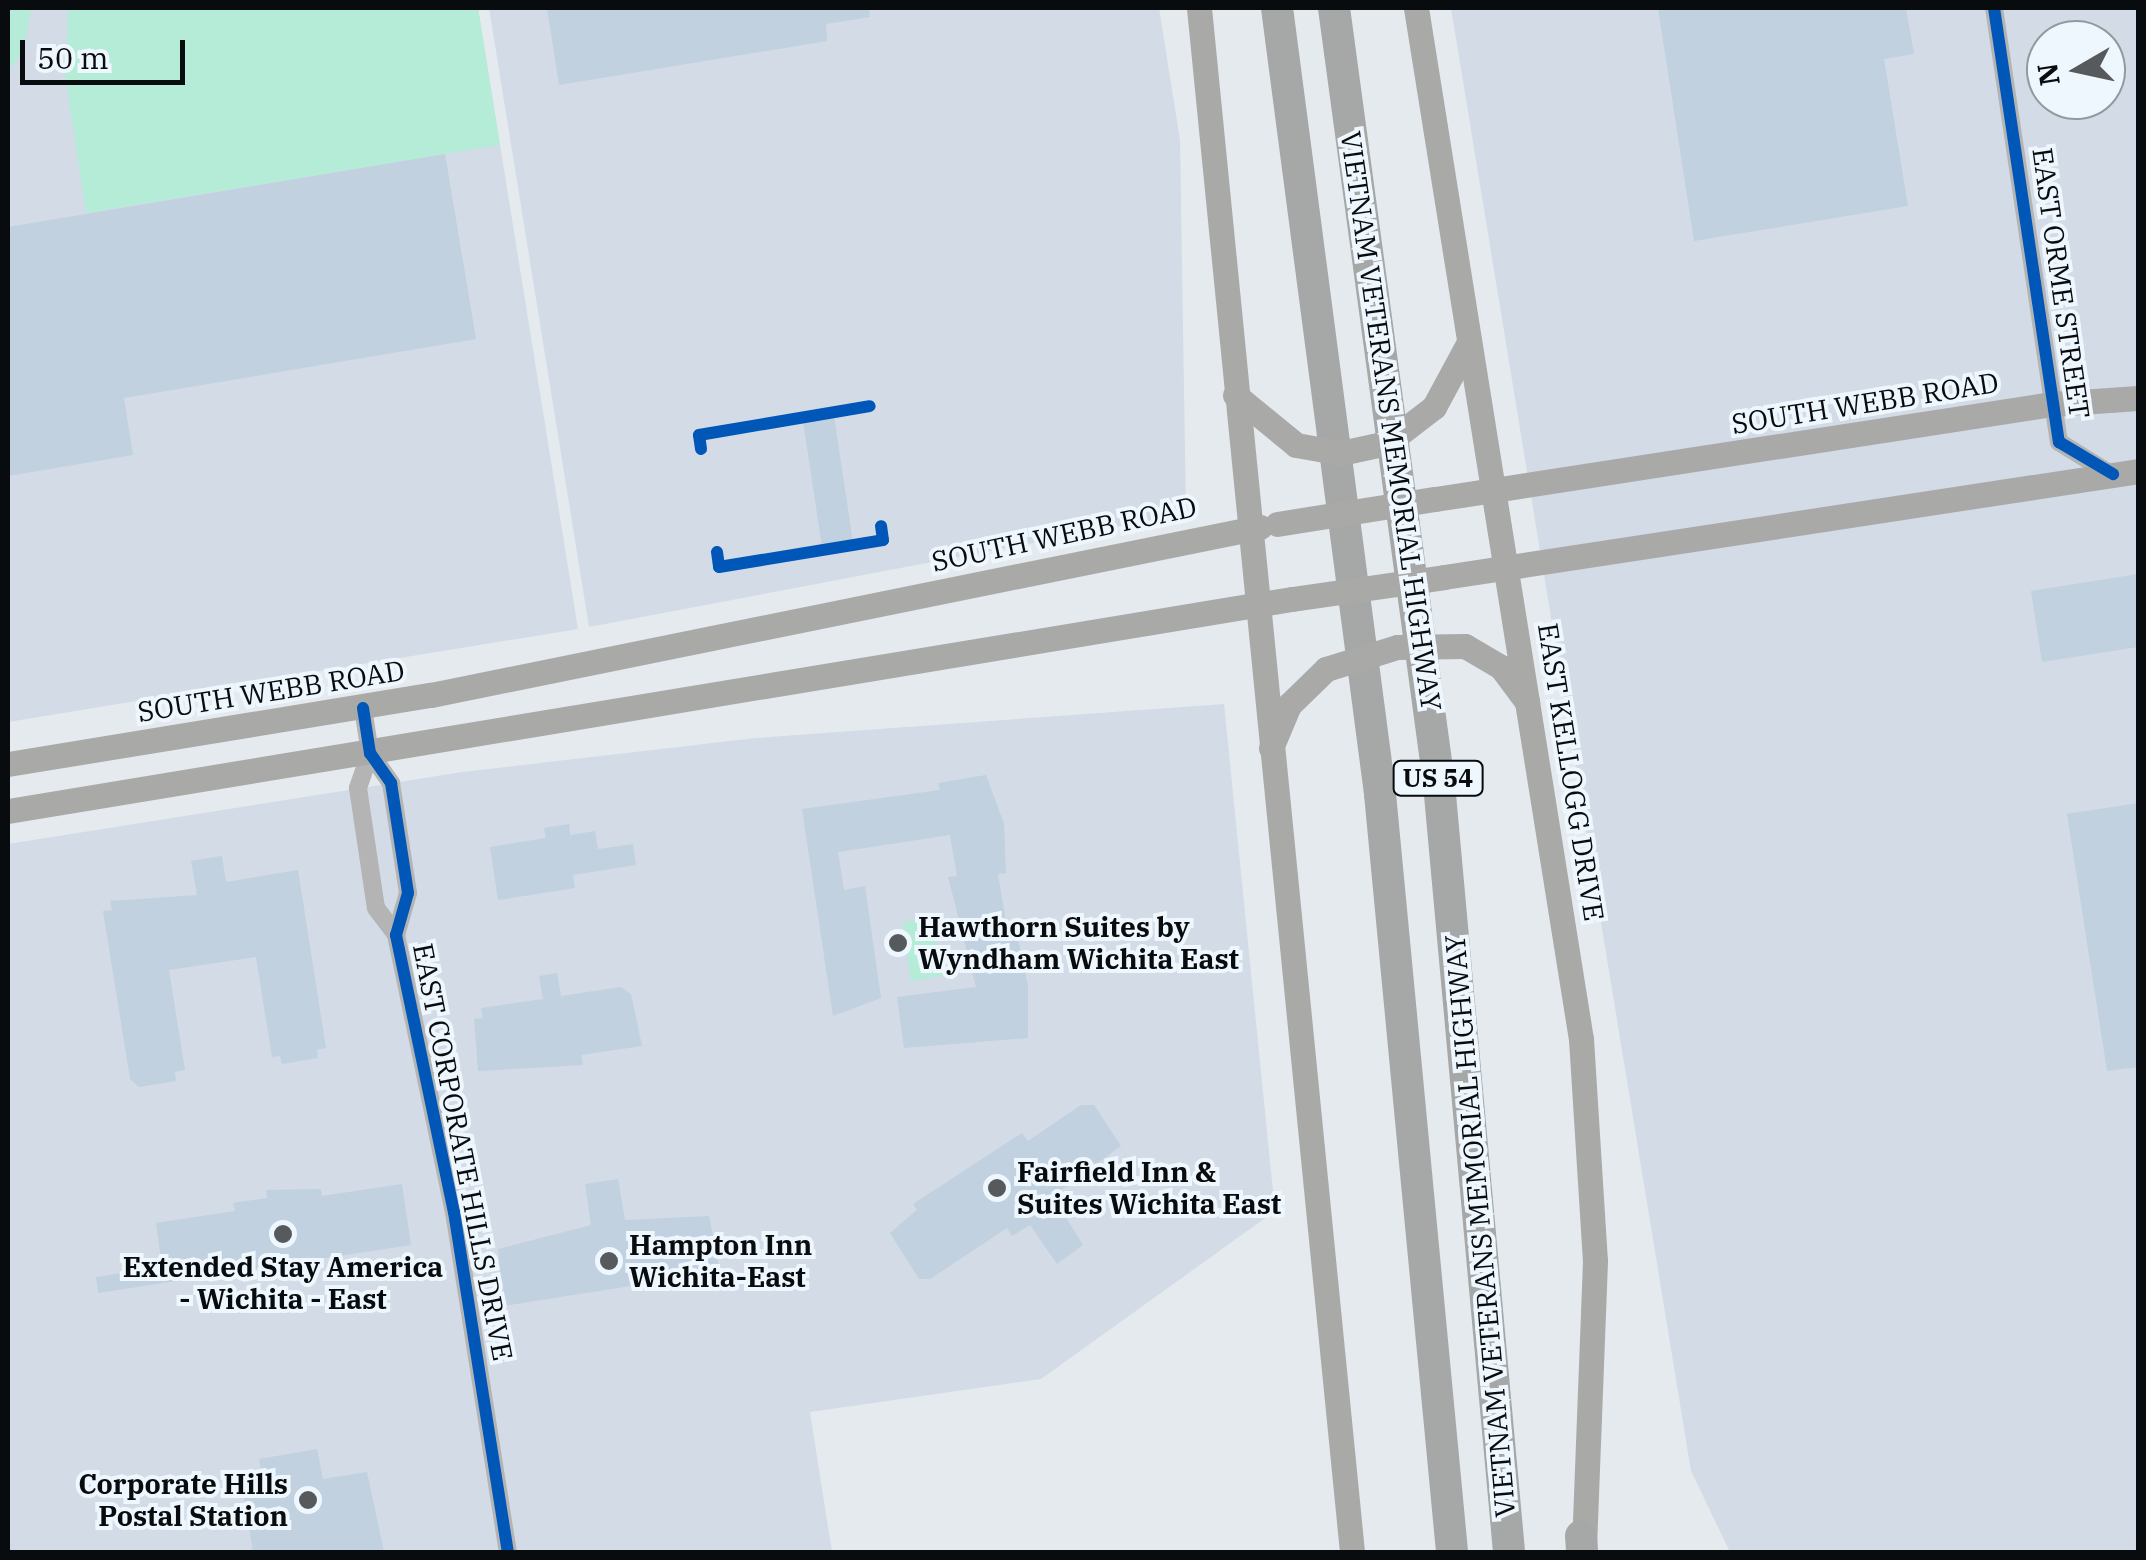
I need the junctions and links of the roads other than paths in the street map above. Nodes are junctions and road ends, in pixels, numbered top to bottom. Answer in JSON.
{"nodes":[{"id":1,"x":1198,"y":8,"type":"edge"},
{"id":2,"x":1278,"y":8,"type":"edge"},
{"id":3,"x":1334,"y":8,"type":"edge"},
{"id":4,"x":1416,"y":8,"type":"edge"},
{"id":5,"x":1994,"y":8,"type":"edge"},
{"id":6,"x":1470,"y":335,"type":"junction"},
{"id":7,"x":1236,"y":394,"type":"junction"},
{"id":8,"x":2138,"y":398,"type":"edge"},
{"id":9,"x":2052,"y":404,"type":"junction"},
{"id":10,"x":2126,"y":472,"type":"edge"},
{"id":11,"x":1496,"y":490,"type":"junction"},
{"id":12,"x":1246,"y":530,"type":"junction"},
{"id":13,"x":1509,"y":567,"type":"junction"},
{"id":14,"x":1254,"y":606,"type":"junction"},
{"id":15,"x":363,"y":708,"type":"junction"},
{"id":16,"x":1531,"y":711,"type":"junction"},
{"id":17,"x":370,"y":753,"type":"junction"},
{"id":18,"x":1269,"y":753,"type":"junction"},
{"id":19,"x":8,"y":764,"type":"edge"},
{"id":20,"x":8,"y":811,"type":"edge"},
{"id":21,"x":396,"y":936,"type":"junction"},
{"id":22,"x":1582,"y":1547,"type":"edge"},
{"id":23,"x":508,"y":1552,"type":"edge"},
{"id":24,"x":1352,"y":1552,"type":"edge"},
{"id":25,"x":1452,"y":1552,"type":"edge"},
{"id":26,"x":1509,"y":1552,"type":"edge"}],
"edges":[{"from":1,"to":7,"type":"main road"},
{"from":2,"to":25,"type":"highway","name":"VIETNAM VETERANS MEMORIAL HIGHWAY","number":"US 54"},
{"from":3,"to":26,"type":"highway","name":"VIETNAM VETERANS MEMORIAL HIGHWAY","number":"US 54"},
{"from":4,"to":6,"type":"main road","name":"EAST KELLOGG DRIVE"},
{"from":5,"to":9,"type":"street","name":"EAST ORME STREET"},
{"from":6,"to":7,"type":"main road","bridge":true},
{"from":6,"to":11,"type":"main road","name":"EAST KELLOGG DRIVE"},
{"from":7,"to":12,"type":"main road"},
{"from":8,"to":9,"type":"main road","name":"SOUTH WEBB ROAD"},
{"from":9,"to":10,"type":"street","name":"EAST ORME STREET"},
{"from":9,"to":11,"type":"main road","name":"SOUTH WEBB ROAD"},
{"from":10,"to":13,"type":"main road"},
{"from":11,"to":12,"type":"main road","name":"SOUTH WEBB ROAD","bridge":true},
{"from":11,"to":13,"type":"main road","name":"EAST KELLOGG DRIVE"},
{"from":12,"to":14,"type":"main road"},
{"from":12,"to":15,"type":"main road","name":"SOUTH WEBB ROAD"},
{"from":13,"to":14,"type":"main road","bridge":true},
{"from":13,"to":16,"type":"main road","name":"EAST KELLOGG DRIVE"},
{"from":14,"to":17,"type":"main road"},
{"from":14,"to":18,"type":"main road"},
{"from":15,"to":17,"type":"street","name":"EAST CORPORATE HILLS DRIVE"},
{"from":15,"to":19,"type":"main road","name":"SOUTH WEBB ROAD"},
{"from":16,"to":18,"type":"main road","bridge":true},
{"from":16,"to":22,"type":"main road","name":"EAST KELLOGG DRIVE"},
{"from":17,"to":20,"type":"main road"},
{"from":17,"to":21,"type":"street"},
{"from":17,"to":21,"type":"street","name":"EAST CORPORATE HILLS DRIVE"},
{"from":18,"to":24,"type":"main road"},
{"from":21,"to":23,"type":"street","name":"EAST CORPORATE HILLS DRIVE"}]}
